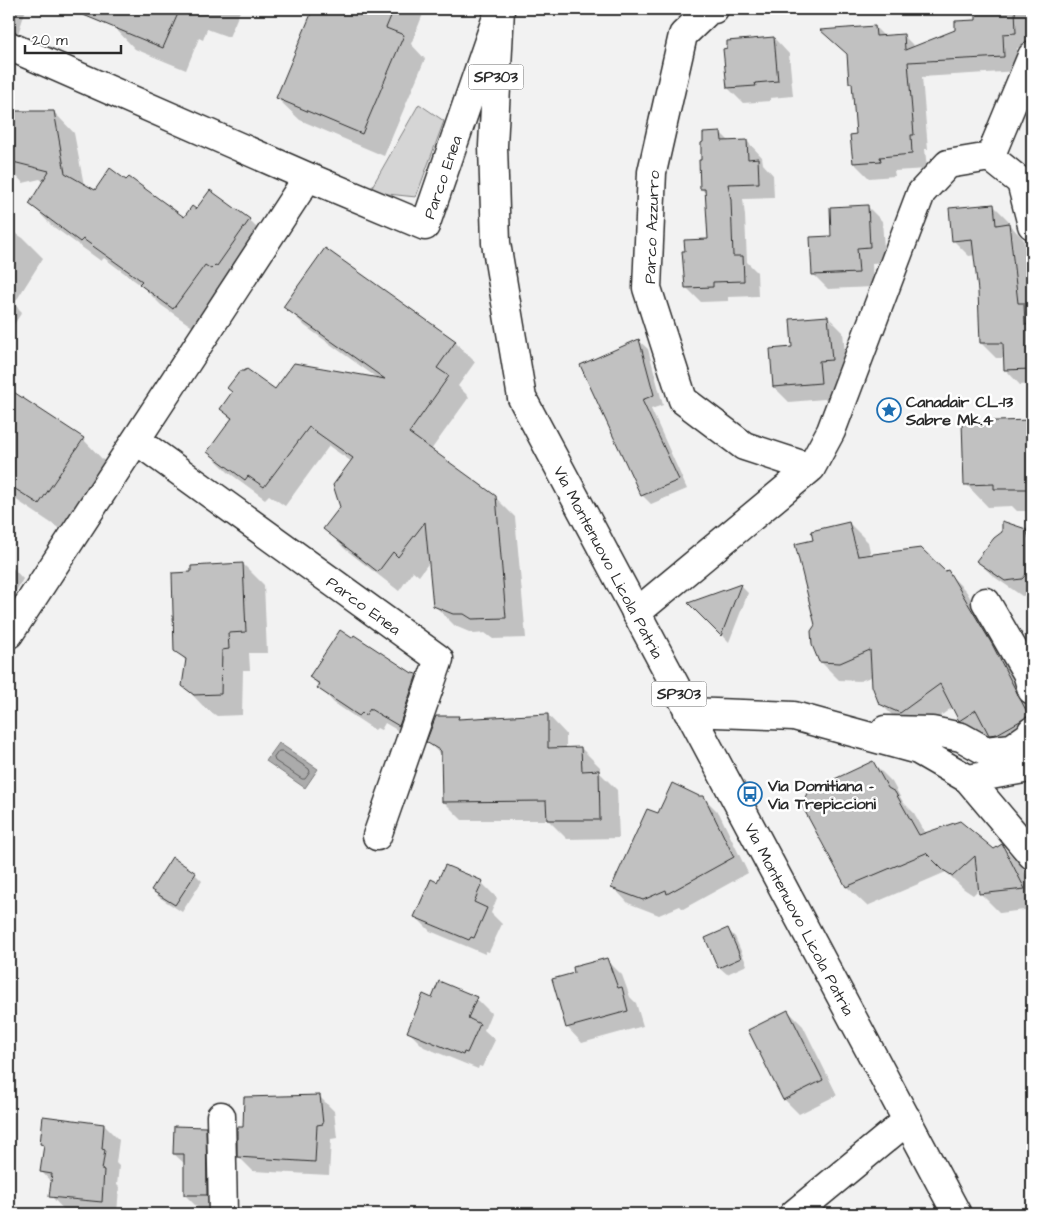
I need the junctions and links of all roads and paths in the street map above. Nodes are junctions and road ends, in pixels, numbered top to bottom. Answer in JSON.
{"nodes":[{"id":1,"x":500,"y":9,"type":"edge"},
{"id":2,"x":714,"y":9,"type":"edge"},
{"id":3,"x":9,"y":46,"type":"edge"},
{"id":4,"x":1032,"y":56,"type":"edge"},
{"id":5,"x":990,"y":157,"type":"junction"},
{"id":6,"x":308,"y":177,"type":"junction"},
{"id":7,"x":1032,"y":225,"type":"edge"},
{"id":8,"x":136,"y":440,"type":"junction"},
{"id":9,"x":811,"y":468,"type":"junction"},
{"id":10,"x":986,"y":602,"type":"dead end"},
{"id":11,"x":636,"y":613,"type":"junction"},
{"id":12,"x":9,"y":634,"type":"edge"},
{"id":13,"x":1032,"y":690,"type":"edge"},
{"id":14,"x":688,"y":712,"type":"junction"},
{"id":15,"x":1032,"y":731,"type":"edge"},
{"id":16,"x":862,"y":735,"type":"junction"},
{"id":17,"x":1032,"y":760,"type":"edge"},
{"id":18,"x":968,"y":779,"type":"junction"},
{"id":19,"x":377,"y":836,"type":"dead end"},
{"id":20,"x":1032,"y":854,"type":"edge"},
{"id":21,"x":221,"y":1116,"type":"dead end"},
{"id":22,"x":908,"y":1120,"type":"junction"},
{"id":23,"x":223,"y":1214,"type":"edge"},
{"id":24,"x":794,"y":1214,"type":"edge"},
{"id":25,"x":957,"y":1214,"type":"edge"}],
"edges":[{"from":1,"to":6,"type":"street","name":"Parco Enea"},
{"from":1,"to":11,"type":"street","name":"Via Montenuovo Licola Patria","number":"SP303"},
{"from":2,"to":9,"type":"street","name":"Parco Azzurro"},
{"from":3,"to":6,"type":"street","name":"Parco Enea"},
{"from":4,"to":5,"type":"street"},
{"from":5,"to":7,"type":"street"},
{"from":5,"to":9,"type":"street"},
{"from":6,"to":8,"type":"street"},
{"from":8,"to":12,"type":"street"},
{"from":8,"to":19,"type":"street","name":"Parco Enea"},
{"from":9,"to":11,"type":"street"},
{"from":10,"to":13,"type":"street"},
{"from":11,"to":14,"type":"street","name":"Via Montenuovo Licola Patria","number":"SP303"},
{"from":14,"to":16,"type":"street"},
{"from":14,"to":22,"type":"street","name":"Via Montenuovo Licola Patria","number":"SP303"},
{"from":15,"to":16,"type":"street"},
{"from":16,"to":18,"type":"street"},
{"from":17,"to":18,"type":"street"},
{"from":18,"to":20,"type":"street"},
{"from":21,"to":23,"type":"street"},
{"from":22,"to":24,"type":"street"},
{"from":22,"to":25,"type":"street","name":"Via Montenuovo Licola Patria","number":"SP303"}]}
